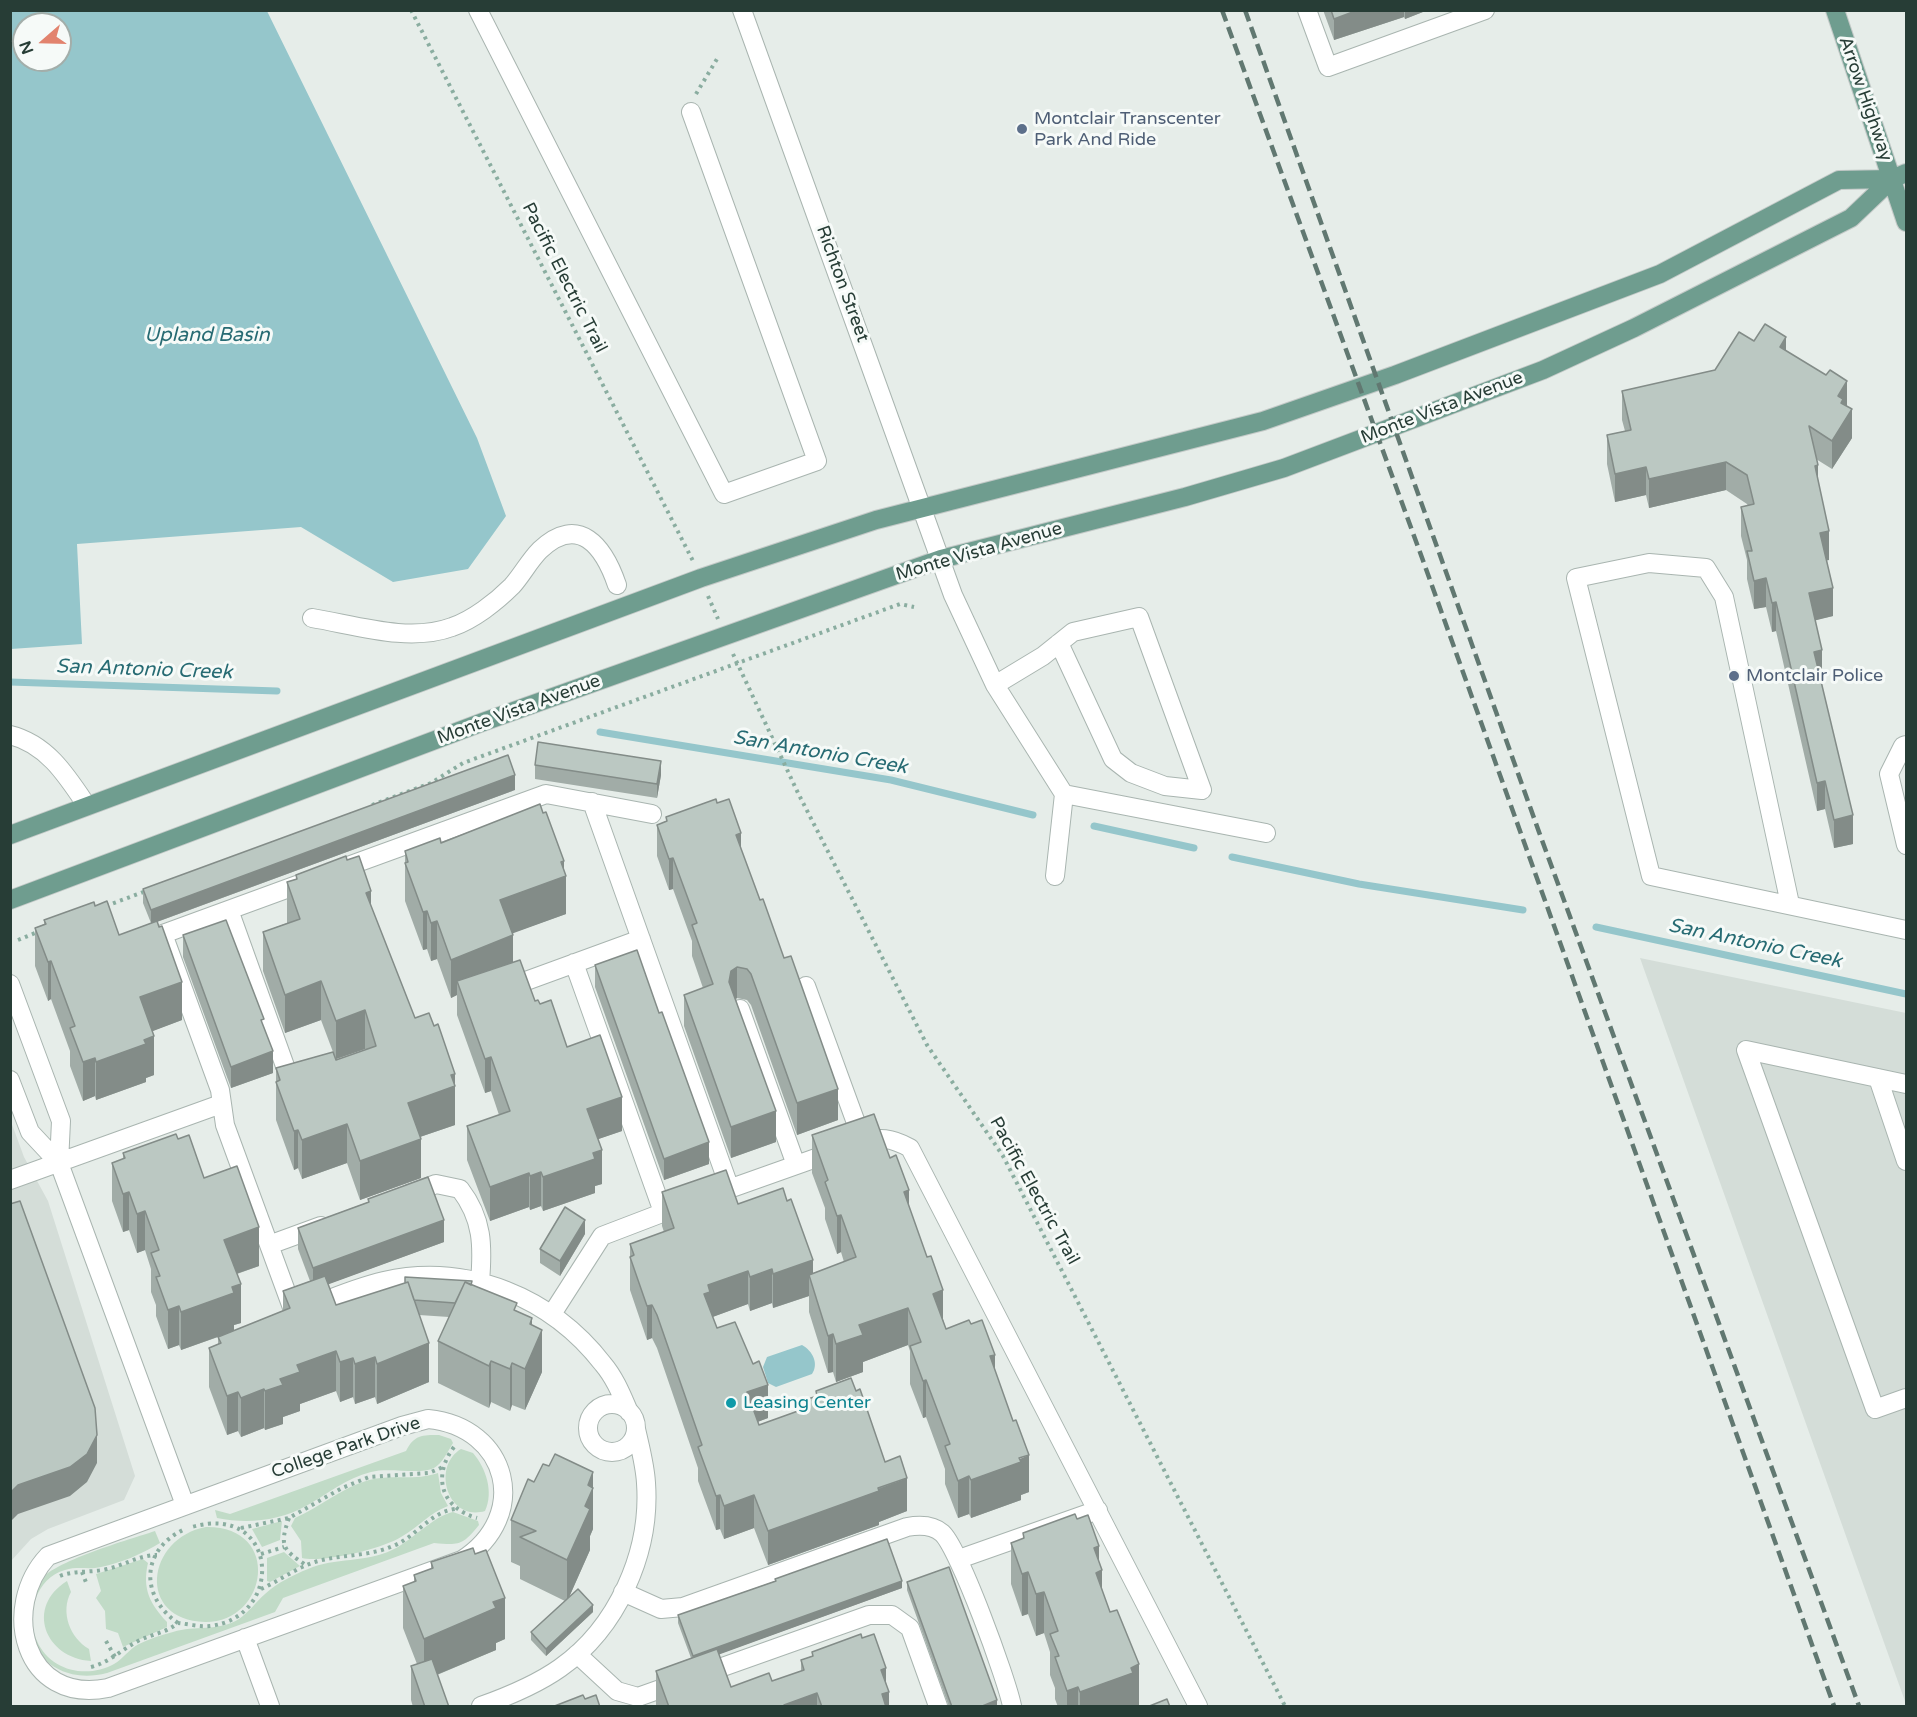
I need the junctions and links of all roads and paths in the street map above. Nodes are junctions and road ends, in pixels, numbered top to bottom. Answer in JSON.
{"nodes":[{"id":1,"x":411,"y":10,"type":"edge"},
{"id":2,"x":478,"y":10,"type":"edge"},
{"id":3,"x":742,"y":10,"type":"edge"},
{"id":4,"x":1307,"y":10,"type":"edge"},
{"id":5,"x":1485,"y":10,"type":"edge"},
{"id":6,"x":1835,"y":10,"type":"edge"},
{"id":7,"x":717,"y":59,"type":"dead end"},
{"id":8,"x":692,"y":105,"type":"joint"},
{"id":9,"x":1899,"y":176,"type":"edge"},
{"id":10,"x":1906,"y":222,"type":"edge"},
{"id":11,"x":921,"y":507,"type":"junction"},
{"id":12,"x":941,"y":559,"type":"junction"},
{"id":13,"x":701,"y":578,"type":"junction"},
{"id":14,"x":617,"y":585,"type":"dead end"},
{"id":15,"x":914,"y":608,"type":"dead end"},
{"id":16,"x":312,"y":618,"type":"dead end"},
{"id":17,"x":725,"y":635,"type":"junction"},
{"id":18,"x":1059,"y":643,"type":"junction"},
{"id":19,"x":736,"y":662,"type":"junction"},
{"id":20,"x":995,"y":685,"type":"junction"},
{"id":21,"x":10,"y":735,"type":"edge"},
{"id":22,"x":1906,"y":745,"type":"edge"},
{"id":23,"x":1064,"y":794,"type":"junction"},
{"id":24,"x":592,"y":801,"type":"junction"},
{"id":25,"x":87,"y":806,"type":"junction"},
{"id":26,"x":364,"y":808,"type":"edge"},
{"id":27,"x":652,"y":814,"type":"dead end"},
{"id":28,"x":1266,"y":832,"type":"dead end"},
{"id":29,"x":10,"y":835,"type":"edge"},
{"id":30,"x":1906,"y":845,"type":"edge"},
{"id":31,"x":1055,"y":876,"type":"dead end"},
{"id":32,"x":152,"y":889,"type":"edge"},
{"id":33,"x":10,"y":900,"type":"edge"},
{"id":34,"x":1790,"y":904,"type":"junction"},
{"id":35,"x":96,"y":910,"type":"edge"},
{"id":36,"x":229,"y":910,"type":"junction"},
{"id":37,"x":51,"y":927,"type":"edge"},
{"id":38,"x":1906,"y":930,"type":"edge"},
{"id":39,"x":641,"y":939,"type":"junction"},
{"id":40,"x":18,"y":940,"type":"dead end"},
{"id":41,"x":574,"y":963,"type":"junction"},
{"id":42,"x":10,"y":984,"type":"edge"},
{"id":43,"x":806,"y":986,"type":"dead end"},
{"id":44,"x":491,"y":993,"type":"edge"},
{"id":45,"x":740,"y":1009,"type":"edge"},
{"id":46,"x":285,"y":1066,"type":"edge"},
{"id":47,"x":1878,"y":1078,"type":"junction"},
{"id":48,"x":10,"y":1080,"type":"edge"},
{"id":49,"x":1906,"y":1084,"type":"edge"},
{"id":50,"x":221,"y":1104,"type":"junction"},
{"id":51,"x":862,"y":1142,"type":"junction"},
{"id":52,"x":1906,"y":1161,"type":"edge"},
{"id":53,"x":59,"y":1163,"type":"junction"},
{"id":54,"x":796,"y":1165,"type":"junction"},
{"id":55,"x":10,"y":1180,"type":"edge"},
{"id":56,"x":730,"y":1189,"type":"junction"},
{"id":57,"x":392,"y":1201,"type":"edge"},
{"id":58,"x":663,"y":1212,"type":"junction"},
{"id":59,"x":336,"y":1221,"type":"edge"},
{"id":60,"x":269,"y":1245,"type":"junction"},
{"id":61,"x":480,"y":1282,"type":"junction"},
{"id":62,"x":552,"y":1314,"type":"junction"},
{"id":63,"x":1906,"y":1398,"type":"edge"},
{"id":64,"x":629,"y":1412,"type":"junction"},
{"id":65,"x":636,"y":1429,"type":"junction"},
{"id":66,"x":466,"y":1430,"type":"junction"},
{"id":67,"x":443,"y":1467,"type":"junction"},
{"id":68,"x":184,"y":1504,"type":"junction"},
{"id":69,"x":455,"y":1509,"type":"junction"},
{"id":70,"x":1098,"y":1510,"type":"junction"},
{"id":71,"x":289,"y":1518,"type":"junction"},
{"id":72,"x":498,"y":1523,"type":"junction"},
{"id":73,"x":240,"y":1528,"type":"junction"},
{"id":74,"x":284,"y":1547,"type":"junction"},
{"id":75,"x":261,"y":1554,"type":"junction"},
{"id":76,"x":157,"y":1555,"type":"junction"},
{"id":77,"x":959,"y":1559,"type":"junction"},
{"id":78,"x":306,"y":1565,"type":"junction"},
{"id":79,"x":82,"y":1572,"type":"junction"},
{"id":80,"x":53,"y":1580,"type":"dead end"},
{"id":81,"x":87,"y":1585,"type":"dead end"},
{"id":82,"x":260,"y":1589,"type":"junction"},
{"id":83,"x":623,"y":1592,"type":"junction"},
{"id":84,"x":178,"y":1623,"type":"junction"},
{"id":85,"x":13,"y":1628,"type":"edge"},
{"id":86,"x":245,"y":1638,"type":"junction"},
{"id":87,"x":106,"y":1641,"type":"dead end"},
{"id":88,"x":577,"y":1654,"type":"junction"},
{"id":89,"x":115,"y":1657,"type":"junction"},
{"id":90,"x":18,"y":1658,"type":"edge"},
{"id":91,"x":80,"y":1668,"type":"dead end"},
{"id":92,"x":270,"y":1707,"type":"edge"},
{"id":93,"x":481,"y":1707,"type":"edge"},
{"id":94,"x":938,"y":1707,"type":"edge"},
{"id":95,"x":1012,"y":1707,"type":"edge"},
{"id":96,"x":1198,"y":1707,"type":"edge"},
{"id":97,"x":1285,"y":1707,"type":"edge"}],
"edges":[{"from":1,"to":13,"type":"path","name":"Pacific Electric Trail"},
{"from":2,"to":8,"type":"street"},
{"from":3,"to":11,"type":"street","name":"Richton Street"},
{"from":4,"to":5,"type":"street"},
{"from":6,"to":9,"type":"main road","name":"Arrow Highway"},
{"from":7,"to":8,"type":"path"},
{"from":9,"to":10,"type":"main road","name":"Arrow Highway"},
{"from":9,"to":11,"type":"main road"},
{"from":9,"to":12,"type":"main road","name":"Monte Vista Avenue"},
{"from":11,"to":12,"type":"street","name":"Richton Street"},
{"from":11,"to":13,"type":"main road"},
{"from":12,"to":17,"type":"main road","name":"Monte Vista Avenue"},
{"from":12,"to":20,"type":"street","name":"Richton Street"},
{"from":13,"to":17,"type":"path","name":"Pacific Electric Trail"},
{"from":13,"to":25,"type":"main road"},
{"from":14,"to":16,"type":"street"},
{"from":15,"to":19,"type":"path"},
{"from":17,"to":19,"type":"path","name":"Pacific Electric Trail"},
{"from":17,"to":33,"type":"main road","name":"Monte Vista Avenue"},
{"from":18,"to":18,"type":"street"},
{"from":18,"to":20,"type":"street"},
{"from":19,"to":26,"type":"path"},
{"from":19,"to":97,"type":"path","name":"Pacific Electric Trail"},
{"from":20,"to":23,"type":"street","name":"Richton Street"},
{"from":21,"to":25,"type":"street"},
{"from":22,"to":30,"type":"street"},
{"from":23,"to":28,"type":"street"},
{"from":23,"to":31,"type":"street"},
{"from":24,"to":27,"type":"street"},
{"from":24,"to":36,"type":"street"},
{"from":24,"to":39,"type":"street"},
{"from":25,"to":29,"type":"main road"},
{"from":32,"to":35,"type":"path"},
{"from":34,"to":34,"type":"street"},
{"from":34,"to":38,"type":"street"},
{"from":36,"to":46,"type":"street"},
{"from":36,"to":50,"type":"street"},
{"from":37,"to":40,"type":"path"},
{"from":39,"to":41,"type":"street"},
{"from":39,"to":56,"type":"street"},
{"from":41,"to":44,"type":"street"},
{"from":41,"to":58,"type":"street"},
{"from":42,"to":53,"type":"street"},
{"from":43,"to":51,"type":"street"},
{"from":45,"to":54,"type":"street"},
{"from":47,"to":49,"type":"street"},
{"from":47,"to":52,"type":"street"},
{"from":47,"to":63,"type":"street"},
{"from":48,"to":53,"type":"street"},
{"from":50,"to":53,"type":"street"},
{"from":50,"to":60,"type":"street"},
{"from":51,"to":54,"type":"street"},
{"from":51,"to":70,"type":"street"},
{"from":53,"to":55,"type":"street"},
{"from":53,"to":68,"type":"street"},
{"from":54,"to":56,"type":"street"},
{"from":56,"to":58,"type":"street"},
{"from":57,"to":61,"type":"street"},
{"from":58,"to":62,"type":"street"},
{"from":59,"to":60,"type":"street"},
{"from":60,"to":61,"type":"street"},
{"from":61,"to":62,"type":"street"},
{"from":62,"to":64,"type":"street"},
{"from":64,"to":65,"type":"street"},
{"from":64,"to":65,"type":"street"},
{"from":65,"to":83,"type":"street"},
{"from":66,"to":67,"type":"path"},
{"from":66,"to":68,"type":"street","name":"College Park Drive"},
{"from":66,"to":72,"type":"street","name":"College Park Drive"},
{"from":67,"to":69,"type":"path"},
{"from":67,"to":71,"type":"path"},
{"from":68,"to":85,"type":"street","name":"College Park Drive"},
{"from":69,"to":72,"type":"path"},
{"from":69,"to":78,"type":"path"},
{"from":70,"to":77,"type":"street"},
{"from":70,"to":96,"type":"street"},
{"from":71,"to":73,"type":"path"},
{"from":71,"to":74,"type":"path"},
{"from":72,"to":86,"type":"street","name":"College Park Drive"},
{"from":73,"to":75,"type":"path"},
{"from":73,"to":76,"type":"path"},
{"from":74,"to":75,"type":"path"},
{"from":74,"to":78,"type":"path"},
{"from":75,"to":82,"type":"path"},
{"from":76,"to":79,"type":"path"},
{"from":76,"to":84,"type":"path"},
{"from":77,"to":83,"type":"street"},
{"from":77,"to":95,"type":"street"},
{"from":78,"to":82,"type":"path"},
{"from":79,"to":80,"type":"path"},
{"from":79,"to":81,"type":"path"},
{"from":82,"to":84,"type":"path"},
{"from":83,"to":88,"type":"street"},
{"from":84,"to":89,"type":"path"},
{"from":85,"to":90,"type":"street","name":"College Park Drive"},
{"from":86,"to":90,"type":"street","name":"College Park Drive"},
{"from":86,"to":92,"type":"street"},
{"from":87,"to":89,"type":"path"},
{"from":88,"to":93,"type":"street"},
{"from":88,"to":94,"type":"street"},
{"from":89,"to":91,"type":"path"}]}
